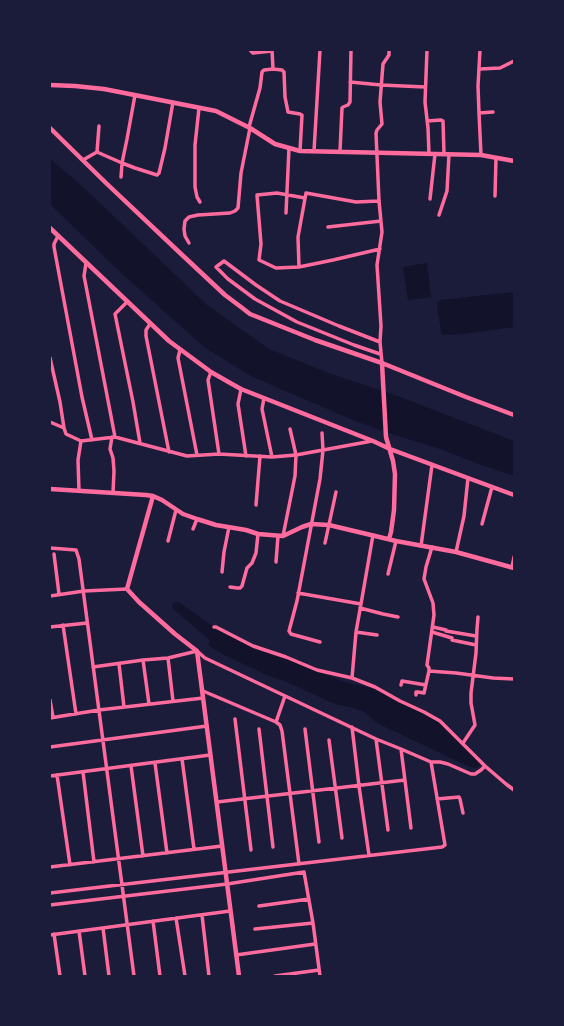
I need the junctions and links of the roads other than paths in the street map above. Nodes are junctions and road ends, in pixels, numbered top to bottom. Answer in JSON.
{"nodes":[{"id":1,"x":250,"y":50,"type":"edge"},
{"id":2,"x":272,"y":50,"type":"edge"},
{"id":3,"x":320,"y":50,"type":"edge"},
{"id":4,"x":351,"y":50,"type":"edge"},
{"id":5,"x":390,"y":50,"type":"edge"},
{"id":6,"x":427,"y":50,"type":"edge"},
{"id":7,"x":480,"y":50,"type":"edge"},
{"id":8,"x":514,"y":61,"type":"edge"},
{"id":9,"x":274,"y":69,"type":"junction"},
{"id":10,"x":480,"y":69,"type":"junction"},
{"id":11,"x":350,"y":82,"type":"junction"},
{"id":12,"x":50,"y":85,"type":"edge"},
{"id":13,"x":381,"y":85,"type":"junction"},
{"id":14,"x":425,"y":87,"type":"junction"},
{"id":15,"x":134,"y":95,"type":"junction"},
{"id":16,"x":173,"y":102,"type":"junction"},
{"id":17,"x":199,"y":108,"type":"junction"},
{"id":18,"x":493,"y":112,"type":"dead end"},
{"id":19,"x":479,"y":113,"type":"junction"},
{"id":20,"x":427,"y":121,"type":"junction"},
{"id":21,"x":99,"y":126,"type":"dead end"},
{"id":22,"x":50,"y":128,"type":"edge"},
{"id":23,"x":249,"y":128,"type":"junction"},
{"id":24,"x":289,"y":148,"type":"junction"},
{"id":25,"x":300,"y":151,"type":"junction"},
{"id":26,"x":314,"y":151,"type":"junction"},
{"id":27,"x":340,"y":151,"type":"junction"},
{"id":28,"x":97,"y":152,"type":"junction"},
{"id":29,"x":377,"y":152,"type":"junction"},
{"id":30,"x":432,"y":154,"type":"junction"},
{"id":31,"x":447,"y":154,"type":"junction"},
{"id":32,"x":481,"y":155,"type":"junction"},
{"id":33,"x":496,"y":158,"type":"junction"},
{"id":34,"x":83,"y":160,"type":"junction"},
{"id":35,"x":514,"y":161,"type":"edge"},
{"id":36,"x":122,"y":163,"type":"junction"},
{"id":37,"x":121,"y":177,"type":"dead end"},
{"id":38,"x":287,"y":195,"type":"junction"},
{"id":39,"x":495,"y":196,"type":"dead end"},
{"id":40,"x":305,"y":198,"type":"junction"},
{"id":41,"x":430,"y":199,"type":"dead end"},
{"id":42,"x":379,"y":201,"type":"junction"},
{"id":43,"x":200,"y":202,"type":"dead end"},
{"id":44,"x":286,"y":213,"type":"dead end"},
{"id":45,"x":439,"y":215,"type":"dead end"},
{"id":46,"x":381,"y":221,"type":"junction"},
{"id":47,"x":328,"y":227,"type":"dead end"},
{"id":48,"x":50,"y":228,"type":"edge"},
{"id":49,"x":58,"y":236,"type":"junction"},
{"id":50,"x":189,"y":243,"type":"dead end"},
{"id":51,"x":380,"y":249,"type":"junction"},
{"id":52,"x":86,"y":263,"type":"junction"},
{"id":53,"x":299,"y":266,"type":"junction"},
{"id":54,"x":126,"y":301,"type":"junction"},
{"id":55,"x":150,"y":324,"type":"junction"},
{"id":56,"x":380,"y":342,"type":"junction"},
{"id":57,"x":180,"y":350,"type":"junction"},
{"id":58,"x":380,"y":354,"type":"junction"},
{"id":59,"x":50,"y":358,"type":"edge"},
{"id":60,"x":382,"y":363,"type":"junction"},
{"id":61,"x":211,"y":372,"type":"junction"},
{"id":62,"x":241,"y":389,"type":"junction"},
{"id":63,"x":264,"y":398,"type":"junction"},
{"id":64,"x":514,"y":415,"type":"edge"},
{"id":65,"x":50,"y":422,"type":"edge"},
{"id":66,"x":64,"y":428,"type":"junction"},
{"id":67,"x":290,"y":429,"type":"dead end"},
{"id":68,"x":322,"y":433,"type":"dead end"},
{"id":69,"x":114,"y":437,"type":"junction"},
{"id":70,"x":92,"y":440,"type":"junction"},
{"id":71,"x":81,"y":441,"type":"junction"},
{"id":72,"x":373,"y":441,"type":"junction"},
{"id":73,"x":140,"y":443,"type":"junction"},
{"id":74,"x":390,"y":449,"type":"junction"},
{"id":75,"x":323,"y":450,"type":"junction"},
{"id":76,"x":169,"y":452,"type":"junction"},
{"id":77,"x":219,"y":454,"type":"junction"},
{"id":78,"x":197,"y":455,"type":"junction"},
{"id":79,"x":296,"y":455,"type":"junction"},
{"id":80,"x":246,"y":456,"type":"junction"},
{"id":81,"x":260,"y":456,"type":"junction"},
{"id":82,"x":272,"y":457,"type":"junction"},
{"id":83,"x":432,"y":465,"type":"junction"},
{"id":84,"x":468,"y":478,"type":"junction"},
{"id":85,"x":492,"y":486,"type":"junction"},
{"id":86,"x":50,"y":489,"type":"edge"},
{"id":87,"x":79,"y":491,"type":"junction"},
{"id":88,"x":336,"y":492,"type":"dead end"},
{"id":89,"x":113,"y":493,"type":"junction"},
{"id":90,"x":514,"y":495,"type":"edge"},
{"id":91,"x":153,"y":496,"type":"junction"},
{"id":92,"x":256,"y":505,"type":"dead end"},
{"id":93,"x":176,"y":510,"type":"junction"},
{"id":94,"x":197,"y":519,"type":"junction"},
{"id":95,"x":311,"y":524,"type":"junction"},
{"id":96,"x":482,"y":524,"type":"dead end"},
{"id":97,"x":329,"y":525,"type":"junction"},
{"id":98,"x":229,"y":527,"type":"junction"},
{"id":99,"x":194,"y":529,"type":"dead end"},
{"id":100,"x":258,"y":534,"type":"junction"},
{"id":101,"x":372,"y":535,"type":"junction"},
{"id":102,"x":280,"y":536,"type":"junction"},
{"id":103,"x":389,"y":539,"type":"junction"},
{"id":104,"x":168,"y":541,"type":"dead end"},
{"id":105,"x":396,"y":541,"type":"junction"},
{"id":106,"x":325,"y":543,"type":"dead end"},
{"id":107,"x":421,"y":546,"type":"junction"},
{"id":108,"x":432,"y":547,"type":"junction"},
{"id":109,"x":50,"y":548,"type":"edge"},
{"id":110,"x":456,"y":552,"type":"junction"},
{"id":111,"x":54,"y":554,"type":"dead end"},
{"id":112,"x":514,"y":557,"type":"edge"},
{"id":113,"x":276,"y":562,"type":"dead end"},
{"id":114,"x":513,"y":567,"type":"edge"},
{"id":115,"x":222,"y":572,"type":"dead end"},
{"id":116,"x":388,"y":574,"type":"dead end"},
{"id":117,"x":230,"y":587,"type":"dead end"},
{"id":118,"x":128,"y":588,"type":"junction"},
{"id":119,"x":84,"y":591,"type":"junction"},
{"id":120,"x":298,"y":593,"type":"junction"},
{"id":121,"x":59,"y":594,"type":"junction"},
{"id":122,"x":50,"y":596,"type":"edge"},
{"id":123,"x":361,"y":606,"type":"junction"},
{"id":124,"x":398,"y":617,"type":"dead end"},
{"id":125,"x":478,"y":617,"type":"dead end"},
{"id":126,"x":87,"y":622,"type":"junction"},
{"id":127,"x":63,"y":625,"type":"junction"},
{"id":128,"x":50,"y":627,"type":"edge"},
{"id":129,"x":214,"y":627,"type":"dead end"},
{"id":130,"x":432,"y":627,"type":"junction"},
{"id":131,"x":356,"y":632,"type":"junction"},
{"id":132,"x":432,"y":632,"type":"junction"},
{"id":133,"x":377,"y":635,"type":"dead end"},
{"id":134,"x":476,"y":636,"type":"junction"},
{"id":135,"x":320,"y":642,"type":"dead end"},
{"id":136,"x":476,"y":645,"type":"junction"},
{"id":137,"x":198,"y":651,"type":"junction"},
{"id":138,"x":168,"y":658,"type":"junction"},
{"id":139,"x":143,"y":660,"type":"junction"},
{"id":140,"x":119,"y":664,"type":"junction"},
{"id":141,"x":93,"y":667,"type":"junction"},
{"id":142,"x":429,"y":671,"type":"junction"},
{"id":143,"x":474,"y":675,"type":"junction"},
{"id":144,"x":352,"y":678,"type":"junction"},
{"id":145,"x":514,"y":679,"type":"edge"},
{"id":146,"x":401,"y":684,"type":"dead end"},
{"id":147,"x":426,"y":685,"type":"junction"},
{"id":148,"x":202,"y":691,"type":"junction"},
{"id":149,"x":416,"y":695,"type":"dead end"},
{"id":150,"x":286,"y":696,"type":"junction"},
{"id":151,"x":203,"y":698,"type":"junction"},
{"id":152,"x":50,"y":700,"type":"edge"},
{"id":153,"x":173,"y":702,"type":"junction"},
{"id":154,"x":149,"y":704,"type":"junction"},
{"id":155,"x":124,"y":707,"type":"junction"},
{"id":156,"x":99,"y":710,"type":"junction"},
{"id":157,"x":76,"y":714,"type":"junction"},
{"id":158,"x":51,"y":717,"type":"edge"},
{"id":159,"x":235,"y":718,"type":"dead end"},
{"id":160,"x":276,"y":722,"type":"junction"},
{"id":161,"x":206,"y":726,"type":"junction"},
{"id":162,"x":352,"y":727,"type":"junction"},
{"id":163,"x":259,"y":729,"type":"dead end"},
{"id":164,"x":305,"y":729,"type":"dead end"},
{"id":165,"x":376,"y":739,"type":"junction"},
{"id":166,"x":103,"y":740,"type":"junction"},
{"id":167,"x":329,"y":740,"type":"dead end"},
{"id":168,"x":463,"y":743,"type":"junction"},
{"id":169,"x":50,"y":747,"type":"edge"},
{"id":170,"x":401,"y":749,"type":"junction"},
{"id":171,"x":210,"y":755,"type":"junction"},
{"id":172,"x":182,"y":759,"type":"junction"},
{"id":173,"x":155,"y":762,"type":"junction"},
{"id":174,"x":431,"y":762,"type":"junction"},
{"id":175,"x":131,"y":766,"type":"junction"},
{"id":176,"x":485,"y":766,"type":"junction"},
{"id":177,"x":107,"y":769,"type":"junction"},
{"id":178,"x":83,"y":772,"type":"junction"},
{"id":179,"x":57,"y":775,"type":"junction"},
{"id":180,"x":50,"y":776,"type":"edge"},
{"id":181,"x":405,"y":780,"type":"junction"},
{"id":182,"x":382,"y":783,"type":"junction"},
{"id":183,"x":359,"y":786,"type":"junction"},
{"id":184,"x":336,"y":788,"type":"junction"},
{"id":185,"x":514,"y":790,"type":"edge"},
{"id":186,"x":313,"y":791,"type":"junction"},
{"id":187,"x":290,"y":794,"type":"junction"},
{"id":188,"x":267,"y":796,"type":"junction"},
{"id":189,"x":245,"y":799,"type":"junction"},
{"id":190,"x":437,"y":799,"type":"junction"},
{"id":191,"x":217,"y":802,"type":"junction"},
{"id":192,"x":463,"y":813,"type":"dead end"},
{"id":193,"x":412,"y":828,"type":"dead end"},
{"id":194,"x":388,"y":830,"type":"dead end"},
{"id":195,"x":342,"y":838,"type":"dead end"},
{"id":196,"x":319,"y":842,"type":"dead end"},
{"id":197,"x":222,"y":846,"type":"junction"},
{"id":198,"x":273,"y":847,"type":"dead end"},
{"id":199,"x":194,"y":849,"type":"junction"},
{"id":200,"x":251,"y":850,"type":"dead end"},
{"id":201,"x":167,"y":853,"type":"junction"},
{"id":202,"x":369,"y":855,"type":"junction"},
{"id":203,"x":143,"y":856,"type":"junction"},
{"id":204,"x":119,"y":858,"type":"junction"},
{"id":205,"x":94,"y":862,"type":"junction"},
{"id":206,"x":299,"y":864,"type":"junction"},
{"id":207,"x":70,"y":865,"type":"junction"},
{"id":208,"x":50,"y":867,"type":"edge"},
{"id":209,"x":226,"y":873,"type":"junction"},
{"id":210,"x":122,"y":884,"type":"junction"},
{"id":211,"x":227,"y":884,"type":"junction"},
{"id":212,"x":50,"y":894,"type":"edge"},
{"id":213,"x":124,"y":897,"type":"junction"},
{"id":214,"x":309,"y":900,"type":"junction"},
{"id":215,"x":50,"y":905,"type":"edge"},
{"id":216,"x":259,"y":906,"type":"dead end"},
{"id":217,"x":230,"y":911,"type":"junction"},
{"id":218,"x":202,"y":915,"type":"junction"},
{"id":219,"x":176,"y":918,"type":"junction"},
{"id":220,"x":153,"y":921,"type":"junction"},
{"id":221,"x":313,"y":923,"type":"junction"},
{"id":222,"x":128,"y":925,"type":"junction"},
{"id":223,"x":102,"y":928,"type":"junction"},
{"id":224,"x":255,"y":929,"type":"dead end"},
{"id":225,"x":79,"y":931,"type":"junction"},
{"id":226,"x":52,"y":935,"type":"edge"},
{"id":227,"x":316,"y":944,"type":"junction"},
{"id":228,"x":236,"y":955,"type":"junction"},
{"id":229,"x":319,"y":970,"type":"junction"},
{"id":230,"x":60,"y":976,"type":"edge"},
{"id":231,"x":85,"y":976,"type":"edge"},
{"id":232,"x":109,"y":976,"type":"edge"},
{"id":233,"x":134,"y":976,"type":"edge"},
{"id":234,"x":160,"y":976,"type":"edge"},
{"id":235,"x":185,"y":976,"type":"edge"},
{"id":236,"x":210,"y":976,"type":"edge"},
{"id":237,"x":239,"y":976,"type":"edge"},
{"id":238,"x":275,"y":976,"type":"edge"},
{"id":239,"x":320,"y":976,"type":"edge"}],
"edges":[{"from":1,"to":2,"type":"street"},
{"from":2,"to":9,"type":"street"},
{"from":3,"to":26,"type":"street"},
{"from":4,"to":11,"type":"street"},
{"from":5,"to":13,"type":"street"},
{"from":6,"to":14,"type":"street"},
{"from":7,"to":10,"type":"street"},
{"from":8,"to":10,"type":"street"},
{"from":9,"to":23,"type":"street"},
{"from":9,"to":25,"type":"street"},
{"from":10,"to":19,"type":"street"},
{"from":11,"to":13,"type":"street"},
{"from":11,"to":27,"type":"street"},
{"from":12,"to":15,"type":"street"},
{"from":13,"to":14,"type":"street"},
{"from":13,"to":29,"type":"street"},
{"from":14,"to":20,"type":"street"},
{"from":15,"to":16,"type":"street"},
{"from":15,"to":36,"type":"street"},
{"from":16,"to":17,"type":"street"},
{"from":16,"to":36,"type":"street"},
{"from":17,"to":23,"type":"street"},
{"from":17,"to":43,"type":"street"},
{"from":18,"to":19,"type":"street"},
{"from":19,"to":32,"type":"street"},
{"from":20,"to":30,"type":"street"},
{"from":20,"to":31,"type":"street"},
{"from":21,"to":28,"type":"street"},
{"from":22,"to":34,"type":"street"},
{"from":23,"to":24,"type":"street"},
{"from":23,"to":50,"type":"street"},
{"from":24,"to":25,"type":"street"},
{"from":24,"to":38,"type":"street"},
{"from":25,"to":26,"type":"street"},
{"from":26,"to":27,"type":"street"},
{"from":27,"to":29,"type":"street"},
{"from":28,"to":34,"type":"street"},
{"from":28,"to":36,"type":"street"},
{"from":29,"to":30,"type":"street"},
{"from":29,"to":42,"type":"street"},
{"from":30,"to":31,"type":"street"},
{"from":30,"to":41,"type":"street"},
{"from":31,"to":32,"type":"street"},
{"from":31,"to":45,"type":"street"},
{"from":32,"to":33,"type":"street"},
{"from":33,"to":35,"type":"street"},
{"from":33,"to":39,"type":"street"},
{"from":34,"to":60,"type":"street"},
{"from":36,"to":37,"type":"street"},
{"from":38,"to":40,"type":"street"},
{"from":38,"to":44,"type":"street"},
{"from":38,"to":53,"type":"street"},
{"from":40,"to":42,"type":"street"},
{"from":40,"to":53,"type":"street"},
{"from":42,"to":46,"type":"street"},
{"from":46,"to":47,"type":"street"},
{"from":46,"to":51,"type":"street"},
{"from":48,"to":49,"type":"street"},
{"from":49,"to":52,"type":"street"},
{"from":49,"to":70,"type":"street"},
{"from":51,"to":53,"type":"street"},
{"from":51,"to":56,"type":"street"},
{"from":52,"to":54,"type":"street"},
{"from":52,"to":69,"type":"street"},
{"from":54,"to":55,"type":"street"},
{"from":54,"to":73,"type":"street"},
{"from":55,"to":57,"type":"street"},
{"from":55,"to":76,"type":"street"},
{"from":56,"to":58,"type":"street"},
{"from":56,"to":58,"type":"street"},
{"from":57,"to":61,"type":"street"},
{"from":57,"to":78,"type":"street"},
{"from":58,"to":60,"type":"street"},
{"from":59,"to":66,"type":"street"},
{"from":60,"to":64,"type":"street"},
{"from":60,"to":74,"type":"street"},
{"from":61,"to":62,"type":"street"},
{"from":61,"to":77,"type":"street"},
{"from":62,"to":63,"type":"street"},
{"from":62,"to":80,"type":"street"},
{"from":63,"to":72,"type":"street"},
{"from":63,"to":82,"type":"street"},
{"from":65,"to":66,"type":"street"},
{"from":66,"to":71,"type":"street"},
{"from":67,"to":79,"type":"street"},
{"from":68,"to":75,"type":"street"},
{"from":69,"to":70,"type":"street"},
{"from":69,"to":73,"type":"street"},
{"from":69,"to":89,"type":"street"},
{"from":70,"to":71,"type":"street"},
{"from":71,"to":87,"type":"street"},
{"from":72,"to":74,"type":"street"},
{"from":72,"to":75,"type":"street"},
{"from":73,"to":76,"type":"street"},
{"from":74,"to":83,"type":"street"},
{"from":74,"to":103,"type":"street"},
{"from":75,"to":79,"type":"street"},
{"from":75,"to":95,"type":"street"},
{"from":76,"to":78,"type":"street"},
{"from":77,"to":78,"type":"street"},
{"from":77,"to":80,"type":"street"},
{"from":79,"to":82,"type":"street"},
{"from":79,"to":102,"type":"street"},
{"from":80,"to":81,"type":"street"},
{"from":81,"to":82,"type":"street"},
{"from":81,"to":92,"type":"street"},
{"from":83,"to":84,"type":"street"},
{"from":83,"to":107,"type":"street"},
{"from":84,"to":85,"type":"street"},
{"from":84,"to":110,"type":"street"},
{"from":85,"to":90,"type":"street"},
{"from":85,"to":96,"type":"street"},
{"from":86,"to":87,"type":"street"},
{"from":87,"to":89,"type":"street"},
{"from":88,"to":97,"type":"street"},
{"from":89,"to":91,"type":"street"},
{"from":91,"to":93,"type":"street"},
{"from":91,"to":118,"type":"street"},
{"from":93,"to":94,"type":"street"},
{"from":93,"to":104,"type":"street"},
{"from":94,"to":98,"type":"street"},
{"from":94,"to":99,"type":"street"},
{"from":95,"to":97,"type":"street"},
{"from":95,"to":102,"type":"street"},
{"from":95,"to":120,"type":"street"},
{"from":97,"to":101,"type":"street"},
{"from":97,"to":106,"type":"street"},
{"from":98,"to":100,"type":"street"},
{"from":98,"to":115,"type":"street"},
{"from":100,"to":102,"type":"street"},
{"from":100,"to":117,"type":"street"},
{"from":101,"to":103,"type":"street"},
{"from":101,"to":123,"type":"street"},
{"from":102,"to":113,"type":"street"},
{"from":103,"to":105,"type":"street"},
{"from":105,"to":107,"type":"street"},
{"from":105,"to":116,"type":"street"},
{"from":107,"to":108,"type":"street"},
{"from":108,"to":110,"type":"street"},
{"from":108,"to":130,"type":"street"},
{"from":109,"to":119,"type":"street"},
{"from":110,"to":114,"type":"street"},
{"from":111,"to":121,"type":"street"},
{"from":112,"to":114,"type":"street"},
{"from":118,"to":119,"type":"street"},
{"from":118,"to":137,"type":"street"},
{"from":119,"to":121,"type":"street"},
{"from":119,"to":126,"type":"street"},
{"from":120,"to":123,"type":"street"},
{"from":120,"to":135,"type":"street"},
{"from":121,"to":122,"type":"street"},
{"from":123,"to":124,"type":"street"},
{"from":123,"to":131,"type":"street"},
{"from":125,"to":134,"type":"street"},
{"from":126,"to":127,"type":"street"},
{"from":126,"to":141,"type":"street"},
{"from":127,"to":128,"type":"street"},
{"from":127,"to":157,"type":"street"},
{"from":129,"to":144,"type":"street"},
{"from":130,"to":132,"type":"street"},
{"from":130,"to":134,"type":"street"},
{"from":131,"to":133,"type":"street"},
{"from":131,"to":144,"type":"street"},
{"from":132,"to":136,"type":"street"},
{"from":132,"to":142,"type":"street"},
{"from":134,"to":136,"type":"street"},
{"from":136,"to":143,"type":"street"},
{"from":137,"to":138,"type":"street"},
{"from":137,"to":148,"type":"street"},
{"from":137,"to":150,"type":"street"},
{"from":138,"to":139,"type":"street"},
{"from":138,"to":153,"type":"street"},
{"from":139,"to":140,"type":"street"},
{"from":139,"to":154,"type":"street"},
{"from":140,"to":141,"type":"street"},
{"from":140,"to":155,"type":"street"},
{"from":141,"to":156,"type":"street"},
{"from":142,"to":143,"type":"street"},
{"from":142,"to":147,"type":"street"},
{"from":143,"to":145,"type":"street"},
{"from":143,"to":168,"type":"street"},
{"from":144,"to":168,"type":"street"},
{"from":146,"to":147,"type":"street"},
{"from":147,"to":149,"type":"street"},
{"from":148,"to":151,"type":"street"},
{"from":148,"to":160,"type":"street"},
{"from":150,"to":160,"type":"street"},
{"from":150,"to":162,"type":"street"},
{"from":151,"to":153,"type":"street"},
{"from":151,"to":161,"type":"street"},
{"from":152,"to":158,"type":"street"},
{"from":153,"to":154,"type":"street"},
{"from":154,"to":155,"type":"street"},
{"from":155,"to":156,"type":"street"},
{"from":156,"to":157,"type":"street"},
{"from":156,"to":166,"type":"street"},
{"from":157,"to":158,"type":"street"},
{"from":159,"to":189,"type":"street"},
{"from":160,"to":187,"type":"street"},
{"from":161,"to":166,"type":"street"},
{"from":161,"to":171,"type":"street"},
{"from":162,"to":165,"type":"street"},
{"from":162,"to":183,"type":"street"},
{"from":163,"to":188,"type":"street"},
{"from":164,"to":186,"type":"street"},
{"from":165,"to":170,"type":"street"},
{"from":165,"to":182,"type":"street"},
{"from":166,"to":169,"type":"street"},
{"from":166,"to":177,"type":"street"},
{"from":167,"to":184,"type":"street"},
{"from":168,"to":176,"type":"street"},
{"from":170,"to":174,"type":"street"},
{"from":170,"to":181,"type":"street"},
{"from":171,"to":172,"type":"street"},
{"from":171,"to":191,"type":"street"},
{"from":172,"to":173,"type":"street"},
{"from":172,"to":199,"type":"street"},
{"from":173,"to":175,"type":"street"},
{"from":173,"to":201,"type":"street"},
{"from":174,"to":176,"type":"street"},
{"from":174,"to":190,"type":"street"},
{"from":175,"to":177,"type":"street"},
{"from":175,"to":203,"type":"street"},
{"from":176,"to":185,"type":"street"},
{"from":177,"to":178,"type":"street"},
{"from":177,"to":204,"type":"street"},
{"from":178,"to":179,"type":"street"},
{"from":178,"to":205,"type":"street"},
{"from":179,"to":180,"type":"street"},
{"from":179,"to":207,"type":"street"},
{"from":181,"to":182,"type":"street"},
{"from":181,"to":193,"type":"street"},
{"from":182,"to":183,"type":"street"},
{"from":182,"to":194,"type":"street"},
{"from":183,"to":184,"type":"street"},
{"from":183,"to":202,"type":"street"},
{"from":184,"to":186,"type":"street"},
{"from":184,"to":195,"type":"street"},
{"from":186,"to":187,"type":"street"},
{"from":186,"to":196,"type":"street"},
{"from":187,"to":188,"type":"street"},
{"from":187,"to":206,"type":"street"},
{"from":188,"to":189,"type":"street"},
{"from":188,"to":198,"type":"street"},
{"from":189,"to":191,"type":"street"},
{"from":189,"to":200,"type":"street"},
{"from":190,"to":192,"type":"street"},
{"from":190,"to":202,"type":"street"},
{"from":191,"to":197,"type":"street"},
{"from":197,"to":199,"type":"street"},
{"from":197,"to":209,"type":"street"},
{"from":199,"to":201,"type":"street"},
{"from":201,"to":203,"type":"street"},
{"from":202,"to":206,"type":"street"},
{"from":203,"to":204,"type":"street"},
{"from":204,"to":205,"type":"street"},
{"from":204,"to":210,"type":"street"},
{"from":205,"to":207,"type":"street"},
{"from":206,"to":209,"type":"street"},
{"from":207,"to":208,"type":"street"},
{"from":209,"to":210,"type":"street"},
{"from":209,"to":211,"type":"street"},
{"from":210,"to":212,"type":"street"},
{"from":210,"to":213,"type":"street"},
{"from":211,"to":213,"type":"street"},
{"from":211,"to":214,"type":"street"},
{"from":211,"to":217,"type":"street"},
{"from":213,"to":215,"type":"street"},
{"from":213,"to":222,"type":"street"},
{"from":214,"to":216,"type":"street"},
{"from":214,"to":221,"type":"street"},
{"from":217,"to":218,"type":"street"},
{"from":217,"to":228,"type":"street"},
{"from":218,"to":219,"type":"street"},
{"from":218,"to":236,"type":"street"},
{"from":219,"to":220,"type":"street"},
{"from":219,"to":235,"type":"street"},
{"from":220,"to":222,"type":"street"},
{"from":220,"to":234,"type":"street"},
{"from":221,"to":224,"type":"street"},
{"from":221,"to":227,"type":"street"},
{"from":222,"to":223,"type":"street"},
{"from":222,"to":233,"type":"street"},
{"from":223,"to":225,"type":"street"},
{"from":223,"to":232,"type":"street"},
{"from":225,"to":226,"type":"street"},
{"from":225,"to":231,"type":"street"},
{"from":226,"to":230,"type":"street"},
{"from":227,"to":228,"type":"street"},
{"from":227,"to":229,"type":"street"},
{"from":228,"to":237,"type":"street"},
{"from":229,"to":238,"type":"street"},
{"from":229,"to":239,"type":"street"}]}
